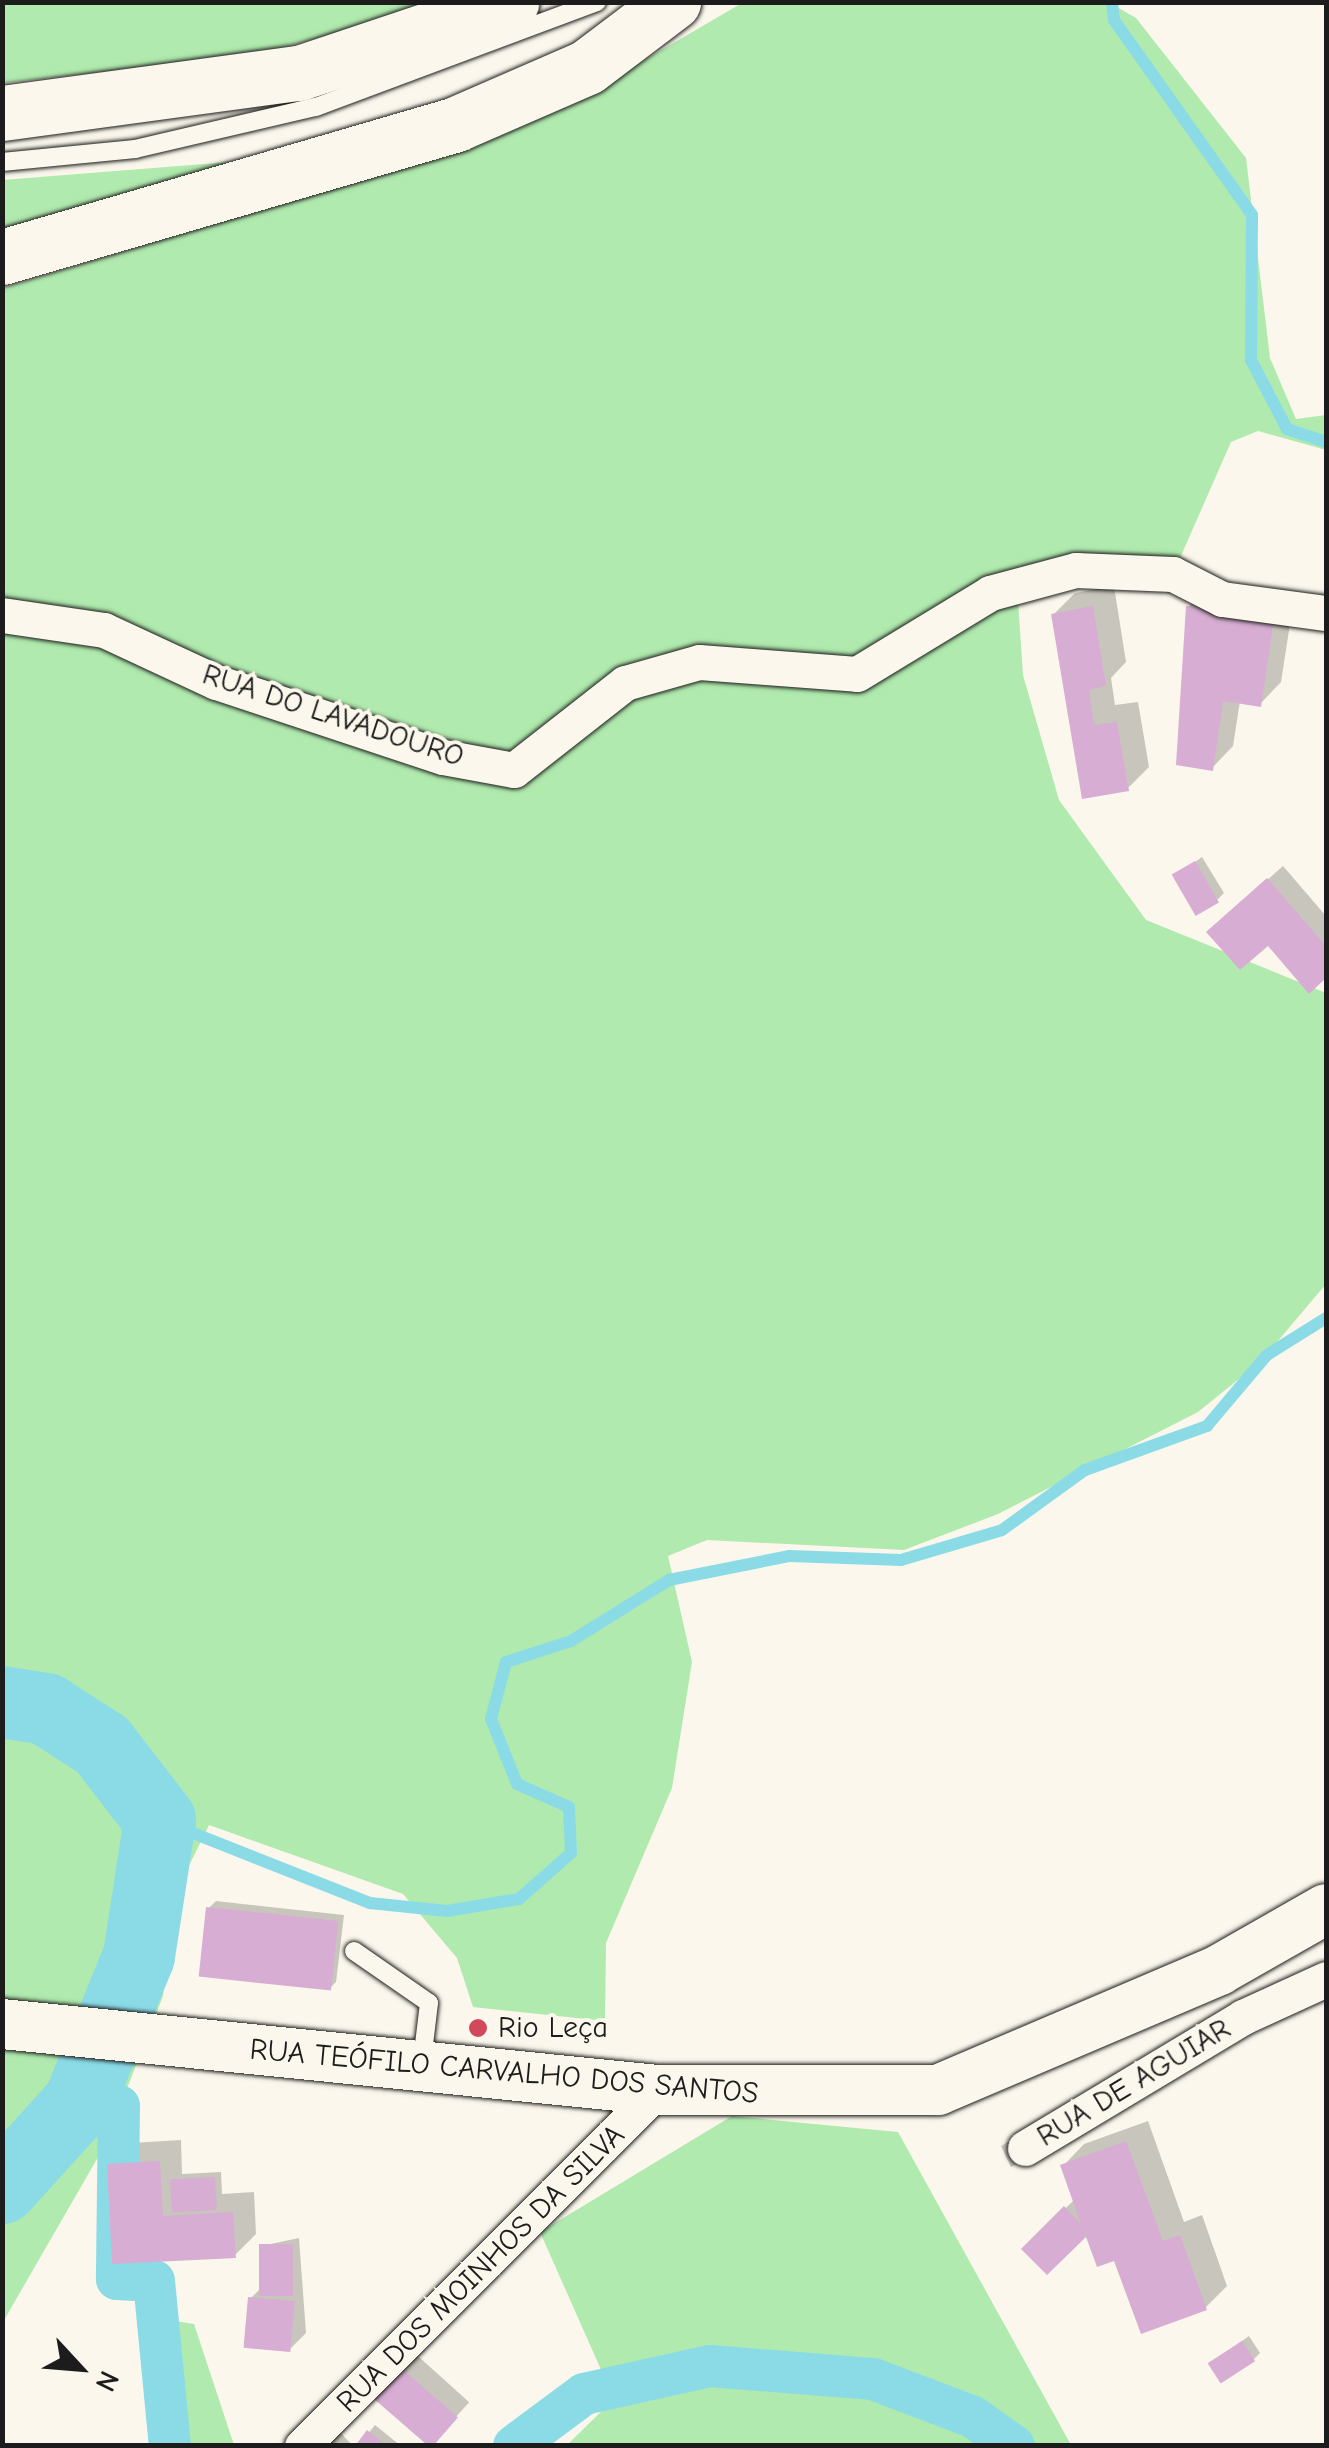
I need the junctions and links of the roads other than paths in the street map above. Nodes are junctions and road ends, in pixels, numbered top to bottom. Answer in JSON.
{"nodes":[{"id":1,"x":511,"y":2,"type":"edge"},
{"id":2,"x":597,"y":2,"type":"edge"},
{"id":3,"x":673,"y":2,"type":"edge"},
{"id":4,"x":2,"y":113,"type":"edge"},
{"id":5,"x":2,"y":162,"type":"edge"},
{"id":6,"x":2,"y":256,"type":"edge"},
{"id":7,"x":1326,"y":613,"type":"edge"},
{"id":8,"x":2,"y":615,"type":"edge"},
{"id":9,"x":1326,"y":1909,"type":"edge"},
{"id":10,"x":354,"y":1951,"type":"dead end"},
{"id":11,"x":1219,"y":1970,"type":"junction"},
{"id":12,"x":1326,"y":1979,"type":"edge"},
{"id":13,"x":1243,"y":2018,"type":"junction"},
{"id":14,"x":2,"y":2024,"type":"edge"},
{"id":15,"x":421,"y":2067,"type":"junction"},
{"id":16,"x":658,"y":2090,"type":"junction"},
{"id":17,"x":1026,"y":2148,"type":"dead end"},
{"id":18,"x":302,"y":2446,"type":"edge"}],
"edges":[{"from":1,"to":4,"type":"highway"},
{"from":2,"to":5,"type":"lane"},
{"from":3,"to":6,"type":"highway"},
{"from":7,"to":8,"type":"street","name":"RUA DO LAVADOURO"},
{"from":9,"to":11,"type":"main road","name":"RUA TEÓFILO CARVALHO DOS SANTOS"},
{"from":10,"to":15,"type":"lane"},
{"from":11,"to":13,"type":"street","name":"RUA DE AGUIAR"},
{"from":11,"to":16,"type":"main road","name":"RUA TEÓFILO CARVALHO DOS SANTOS"},
{"from":12,"to":13,"type":"street","name":"RUA DE AGUIAR"},
{"from":13,"to":17,"type":"street","name":"RUA DE AGUIAR"},
{"from":14,"to":15,"type":"main road","name":"RUA TEÓFILO CARVALHO DOS SANTOS"},
{"from":15,"to":16,"type":"main road","name":"RUA TEÓFILO CARVALHO DOS SANTOS"},
{"from":16,"to":18,"type":"street","name":"RUA DOS MOINHOS DA SILVA"}]}
